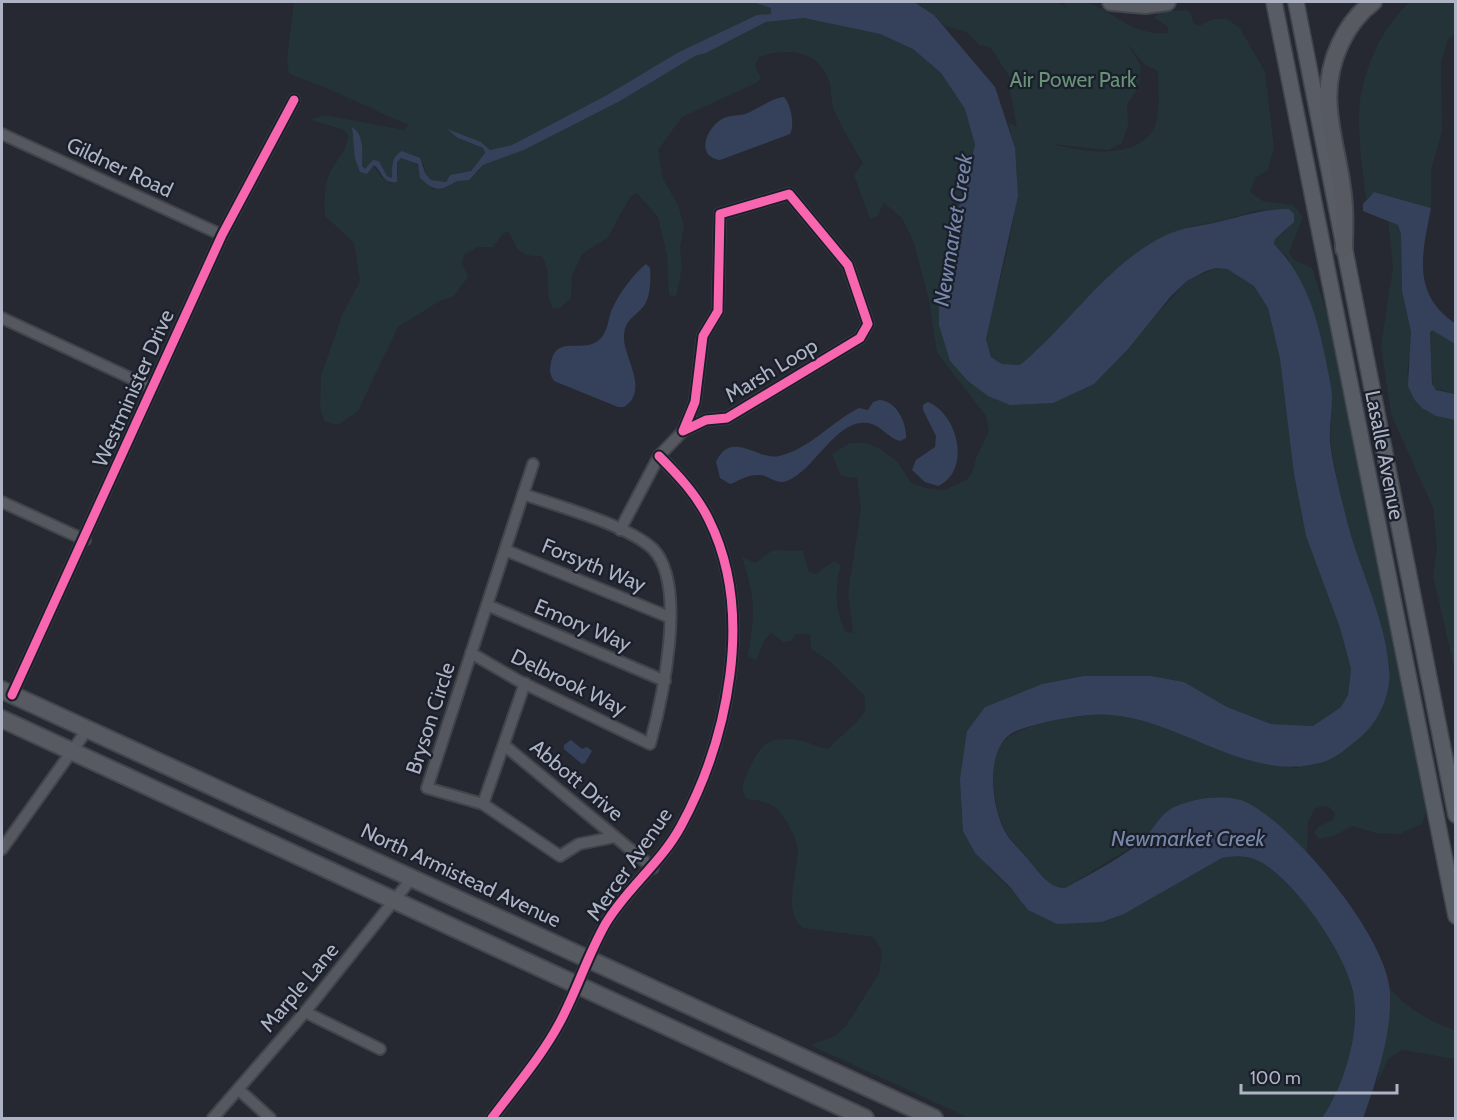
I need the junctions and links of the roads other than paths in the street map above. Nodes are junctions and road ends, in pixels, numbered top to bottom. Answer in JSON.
{"nodes":[{"id":1,"x":1111,"y":2,"type":"edge"},
{"id":2,"x":1167,"y":2,"type":"edge"},
{"id":3,"x":1274,"y":2,"type":"edge"},
{"id":4,"x":1296,"y":2,"type":"edge"},
{"id":5,"x":1373,"y":2,"type":"edge"},
{"id":6,"x":294,"y":100,"type":"dead end"},
{"id":7,"x":2,"y":134,"type":"edge"},
{"id":8,"x":222,"y":235,"type":"junction"},
{"id":9,"x":1344,"y":249,"type":"junction"},
{"id":10,"x":2,"y":318,"type":"edge"},
{"id":11,"x":153,"y":388,"type":"junction"},
{"id":12,"x":683,"y":430,"type":"junction"},
{"id":13,"x":658,"y":456,"type":"junction"},
{"id":14,"x":533,"y":464,"type":"dead end"},
{"id":15,"x":523,"y":494,"type":"junction"},
{"id":16,"x":2,"y":502,"type":"edge"},
{"id":17,"x":620,"y":530,"type":"junction"},
{"id":18,"x":85,"y":540,"type":"junction"},
{"id":19,"x":505,"y":550,"type":"junction"},
{"id":20,"x":487,"y":604,"type":"junction"},
{"id":21,"x":669,"y":617,"type":"junction"},
{"id":22,"x":471,"y":653,"type":"junction"},
{"id":23,"x":665,"y":681,"type":"junction"},
{"id":24,"x":525,"y":683,"type":"junction"},
{"id":25,"x":7,"y":692,"type":"edge"},
{"id":26,"x":2,"y":719,"type":"edge"},
{"id":27,"x":87,"y":729,"type":"junction"},
{"id":28,"x":504,"y":745,"type":"junction"},
{"id":29,"x":73,"y":752,"type":"junction"},
{"id":30,"x":483,"y":804,"type":"junction"},
{"id":31,"x":1455,"y":815,"type":"edge"},
{"id":32,"x":614,"y":837,"type":"junction"},
{"id":33,"x":2,"y":849,"type":"edge"},
{"id":34,"x":653,"y":868,"type":"junction"},
{"id":35,"x":412,"y":878,"type":"junction"},
{"id":36,"x":395,"y":900,"type":"junction"},
{"id":37,"x":1455,"y":916,"type":"edge"},
{"id":38,"x":590,"y":958,"type":"junction"},
{"id":39,"x":578,"y":986,"type":"junction"},
{"id":40,"x":305,"y":1012,"type":"junction"},
{"id":41,"x":380,"y":1049,"type":"dead end"},
{"id":42,"x":238,"y":1089,"type":"junction"},
{"id":43,"x":213,"y":1119,"type":"edge"},
{"id":44,"x":270,"y":1119,"type":"edge"},
{"id":45,"x":492,"y":1119,"type":"edge"},
{"id":46,"x":865,"y":1119,"type":"edge"},
{"id":47,"x":934,"y":1119,"type":"edge"}],
"edges":[{"from":1,"to":2,"type":"main road"},
{"from":3,"to":37,"type":"main road","name":"Lasalle Avenue"},
{"from":4,"to":9,"type":"main road","name":"Lasalle Avenue"},
{"from":5,"to":9,"type":"main road"},
{"from":6,"to":8,"type":"street","name":"Westminister Drive"},
{"from":7,"to":8,"type":"street","name":"Gildner Road"},
{"from":8,"to":11,"type":"street","name":"Westminister Drive"},
{"from":9,"to":31,"type":"main road","name":"Lasalle Avenue"},
{"from":10,"to":11,"type":"street"},
{"from":11,"to":18,"type":"street","name":"Westminister Drive"},
{"from":12,"to":12,"type":"street","name":"Marsh Loop"},
{"from":12,"to":13,"type":"street","name":"Marsh Loop"},
{"from":13,"to":17,"type":"street"},
{"from":13,"to":34,"type":"street","name":"Mercer Avenue"},
{"from":14,"to":15,"type":"street","name":"Bryson Circle"},
{"from":15,"to":17,"type":"street"},
{"from":15,"to":19,"type":"street","name":"Bryson Circle"},
{"from":16,"to":18,"type":"street"},
{"from":17,"to":21,"type":"street"},
{"from":18,"to":25,"type":"street","name":"Westminister Drive"},
{"from":19,"to":20,"type":"street","name":"Bryson Circle"},
{"from":19,"to":21,"type":"street","name":"Forsyth Way"},
{"from":20,"to":22,"type":"street","name":"Bryson Circle"},
{"from":20,"to":23,"type":"street","name":"Emory Way"},
{"from":21,"to":23,"type":"street"},
{"from":22,"to":24,"type":"street","name":"Delbrook Way"},
{"from":22,"to":30,"type":"street","name":"Bryson Circle"},
{"from":23,"to":24,"type":"street","name":"Delbrook Way"},
{"from":24,"to":28,"type":"street"},
{"from":25,"to":27,"type":"main road","name":"North Armistead Avenue"},
{"from":26,"to":29,"type":"main road"},
{"from":27,"to":29,"type":"street"},
{"from":27,"to":35,"type":"main road","name":"North Armistead Avenue"},
{"from":28,"to":30,"type":"street"},
{"from":28,"to":32,"type":"street","name":"Abbott Drive"},
{"from":29,"to":33,"type":"street"},
{"from":29,"to":36,"type":"main road"},
{"from":30,"to":32,"type":"street","name":"Bryson Circle"},
{"from":32,"to":34,"type":"street","name":"Abbott Drive"},
{"from":34,"to":38,"type":"street","name":"Mercer Avenue"},
{"from":35,"to":36,"type":"street","name":"Marple Lane"},
{"from":35,"to":38,"type":"main road","name":"North Armistead Avenue"},
{"from":36,"to":39,"type":"main road"},
{"from":36,"to":40,"type":"street","name":"Marple Lane"},
{"from":38,"to":39,"type":"street","name":"Mercer Avenue"},
{"from":38,"to":47,"type":"main road","name":"North Armistead Avenue"},
{"from":39,"to":45,"type":"street","name":"Mercer Avenue"},
{"from":39,"to":46,"type":"main road"},
{"from":40,"to":41,"type":"street"},
{"from":40,"to":42,"type":"street","name":"Marple Lane"},
{"from":42,"to":43,"type":"street","name":"Marple Lane"},
{"from":42,"to":44,"type":"street"}]}
